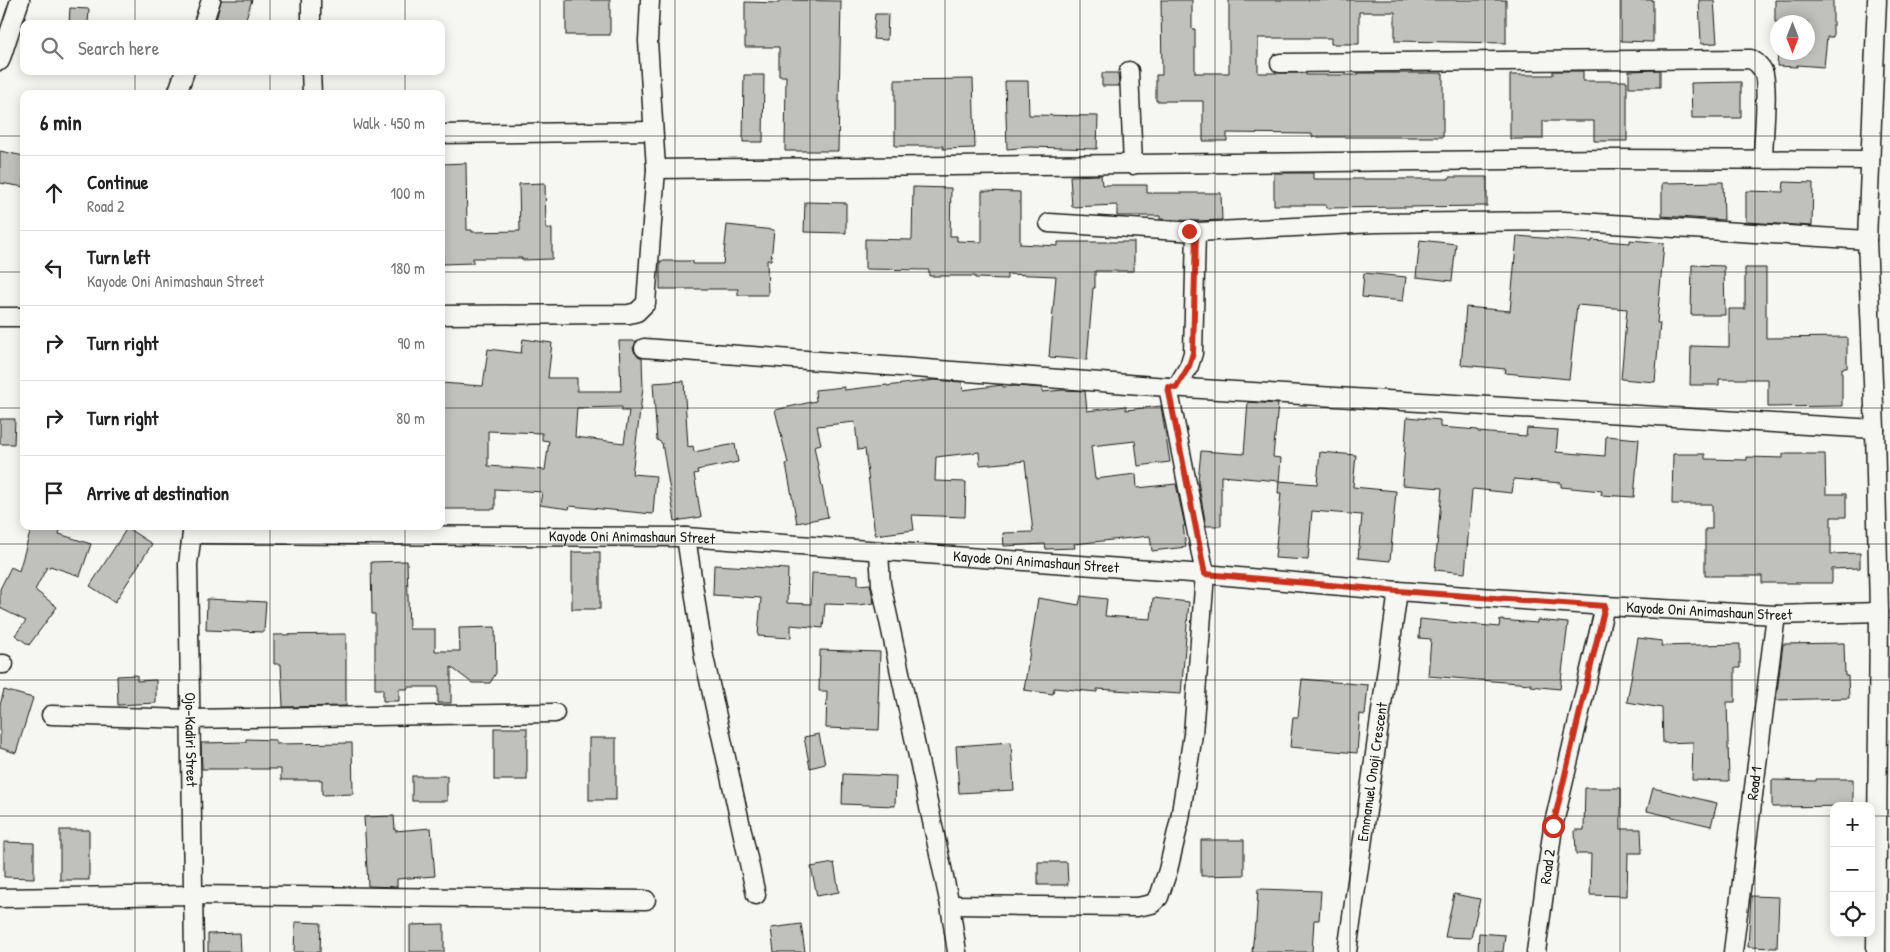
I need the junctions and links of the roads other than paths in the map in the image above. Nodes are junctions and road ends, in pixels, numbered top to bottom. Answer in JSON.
{"nodes":[{"id":1,"x":20,"y":0,"type":"edge"},
{"id":2,"x":211,"y":0,"type":"edge"},
{"id":3,"x":311,"y":0,"type":"edge"},
{"id":4,"x":650,"y":0,"type":"edge"},
{"id":5,"x":1877,"y":0,"type":"edge"},
{"id":6,"x":204,"y":20,"type":"edge"},
{"id":7,"x":311,"y":20,"type":"edge"},
{"id":8,"x":0,"y":62,"type":"edge"},
{"id":9,"x":1280,"y":63,"type":"dead end"},
{"id":10,"x":1129,"y":71,"type":"dead end"},
{"id":11,"x":184,"y":75,"type":"edge"},
{"id":12,"x":312,"y":75,"type":"edge"},
{"id":13,"x":178,"y":90,"type":"edge"},
{"id":14,"x":312,"y":90,"type":"edge"},
{"id":15,"x":653,"y":131,"type":"junction"},
{"id":16,"x":445,"y":134,"type":"edge"},
{"id":17,"x":1763,"y":159,"type":"junction"},
{"id":18,"x":1870,"y":160,"type":"junction"},
{"id":19,"x":1133,"y":165,"type":"junction"},
{"id":20,"x":656,"y":169,"type":"junction"},
{"id":21,"x":1049,"y":223,"type":"dead end"},
{"id":22,"x":1196,"y":232,"type":"junction"},
{"id":23,"x":1868,"y":240,"type":"junction"},
{"id":24,"x":445,"y":315,"type":"edge"},
{"id":25,"x":0,"y":316,"type":"edge"},
{"id":26,"x":20,"y":317,"type":"edge"},
{"id":27,"x":644,"y":348,"type":"dead end"},
{"id":28,"x":1172,"y":387,"type":"junction"},
{"id":29,"x":1875,"y":429,"type":"junction"},
{"id":30,"x":193,"y":530,"type":"edge"},
{"id":31,"x":686,"y":537,"type":"junction"},
{"id":32,"x":879,"y":552,"type":"junction"},
{"id":33,"x":1205,"y":574,"type":"junction"},
{"id":34,"x":1398,"y":591,"type":"junction"},
{"id":35,"x":1605,"y":606,"type":"junction"},
{"id":36,"x":1879,"y":612,"type":"junction"},
{"id":37,"x":1776,"y":615,"type":"junction"},
{"id":38,"x":555,"y":713,"type":"dead end"},
{"id":39,"x":51,"y":715,"type":"dead end"},
{"id":40,"x":190,"y":719,"type":"junction"},
{"id":41,"x":193,"y":895,"type":"junction"},
{"id":42,"x":756,"y":895,"type":"dead end"},
{"id":43,"x":0,"y":898,"type":"edge"},
{"id":44,"x":646,"y":900,"type":"dead end"},
{"id":45,"x":950,"y":905,"type":"junction"},
{"id":46,"x":194,"y":952,"type":"edge"},
{"id":47,"x":957,"y":952,"type":"edge"},
{"id":48,"x":1347,"y":952,"type":"edge"},
{"id":49,"x":1536,"y":952,"type":"edge"},
{"id":50,"x":1733,"y":952,"type":"edge"},
{"id":51,"x":1876,"y":952,"type":"edge"}],
"edges":[{"from":1,"to":8,"type":"street"},
{"from":2,"to":6,"type":"street"},
{"from":3,"to":7,"type":"street"},
{"from":4,"to":15,"type":"street"},
{"from":5,"to":18,"type":"street"},
{"from":9,"to":17,"type":"street"},
{"from":10,"to":19,"type":"street"},
{"from":11,"to":13,"type":"street"},
{"from":12,"to":14,"type":"street"},
{"from":15,"to":16,"type":"street"},
{"from":15,"to":20,"type":"street"},
{"from":17,"to":18,"type":"street"},
{"from":17,"to":19,"type":"street"},
{"from":18,"to":23,"type":"street"},
{"from":19,"to":20,"type":"street"},
{"from":20,"to":24,"type":"street"},
{"from":21,"to":22,"type":"street"},
{"from":22,"to":23,"type":"street"},
{"from":22,"to":28,"type":"street"},
{"from":23,"to":29,"type":"street"},
{"from":25,"to":26,"type":"street"},
{"from":27,"to":28,"type":"street"},
{"from":28,"to":29,"type":"street"},
{"from":28,"to":33,"type":"street"},
{"from":29,"to":36,"type":"street"},
{"from":30,"to":31,"type":"street","name":"Kayode Oni Animashaun Street"},
{"from":30,"to":40,"type":"street","name":"Ojo-Kadiri Street"},
{"from":31,"to":32,"type":"street","name":"Kayode Oni Animashaun Street"},
{"from":31,"to":42,"type":"street"},
{"from":32,"to":33,"type":"street","name":"Kayode Oni Animashaun Street"},
{"from":32,"to":45,"type":"street"},
{"from":33,"to":34,"type":"street","name":"Kayode Oni Animashaun Street"},
{"from":33,"to":45,"type":"street"},
{"from":34,"to":35,"type":"street","name":"Kayode Oni Animashaun Street"},
{"from":34,"to":48,"type":"street","name":"Emmanuel Onoji Crescent"},
{"from":35,"to":37,"type":"street","name":"Kayode Oni Animashaun Street"},
{"from":35,"to":49,"type":"street","name":"Road 2"},
{"from":36,"to":37,"type":"street","name":"Kayode Oni Animashaun Street"},
{"from":36,"to":51,"type":"street"},
{"from":37,"to":50,"type":"street","name":"Road 1"},
{"from":38,"to":40,"type":"street"},
{"from":39,"to":40,"type":"street"},
{"from":40,"to":41,"type":"street","name":"Ojo-Kadiri Street"},
{"from":41,"to":43,"type":"street"},
{"from":41,"to":44,"type":"street"},
{"from":41,"to":46,"type":"street","name":"Ojo-Kadiri Street"},
{"from":45,"to":47,"type":"street"}]}
